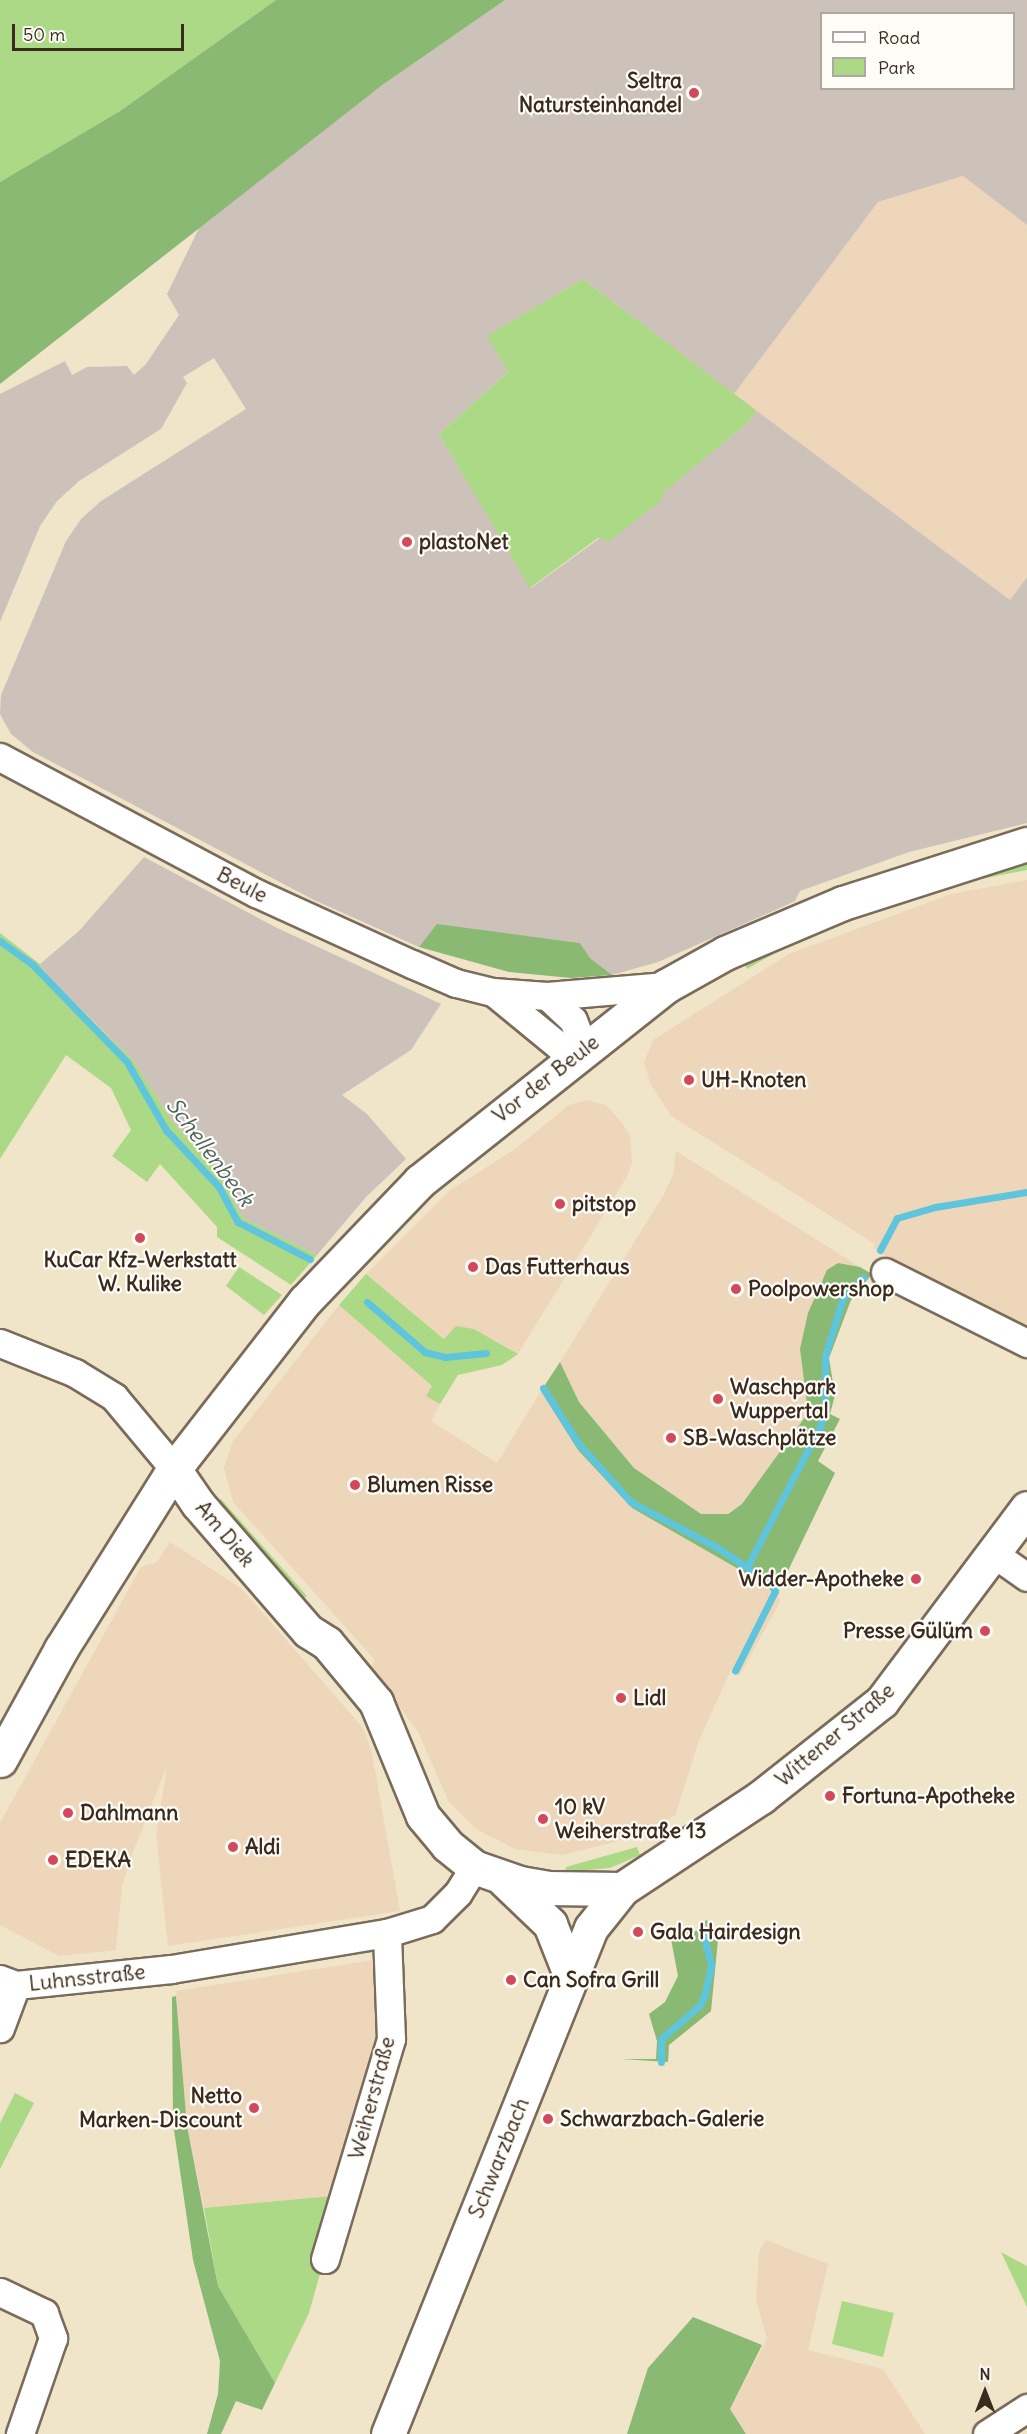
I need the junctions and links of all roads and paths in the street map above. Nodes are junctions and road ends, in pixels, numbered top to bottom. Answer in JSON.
{"nodes":[{"id":1,"x":0,"y":757,"type":"edge"},
{"id":2,"x":1027,"y":844,"type":"edge"},
{"id":3,"x":666,"y":986,"type":"junction"},
{"id":4,"x":493,"y":992,"type":"junction"},
{"id":5,"x":547,"y":996,"type":"junction"},
{"id":6,"x":584,"y":1048,"type":"junction"},
{"id":7,"x":885,"y":1272,"type":"dead end"},
{"id":8,"x":0,"y":1343,"type":"edge"},
{"id":9,"x":1027,"y":1343,"type":"edge"},
{"id":10,"x":174,"y":1468,"type":"junction"},
{"id":11,"x":1027,"y":1508,"type":"edge"},
{"id":12,"x":994,"y":1554,"type":"junction"},
{"id":13,"x":1027,"y":1577,"type":"edge"},
{"id":14,"x":0,"y":1760,"type":"edge"},
{"id":15,"x":489,"y":1873,"type":"junction"},
{"id":16,"x":622,"y":1889,"type":"junction"},
{"id":17,"x":387,"y":1933,"type":"junction"},
{"id":18,"x":571,"y":1977,"type":"junction"},
{"id":19,"x":8,"y":1982,"type":"edge"},
{"id":20,"x":0,"y":2028,"type":"edge"},
{"id":21,"x":325,"y":2259,"type":"dead end"},
{"id":22,"x":0,"y":2292,"type":"edge"},
{"id":23,"x":1027,"y":2408,"type":"edge"},
{"id":24,"x":20,"y":2434,"type":"edge"},
{"id":25,"x":388,"y":2434,"type":"edge"},
{"id":26,"x":987,"y":2434,"type":"edge"}],
"edges":[{"from":1,"to":4,"type":"street","name":"Beule"},
{"from":2,"to":3,"type":"street","name":"Vor der Beule"},
{"from":3,"to":5,"type":"street","name":"Beule"},
{"from":3,"to":6,"type":"street","name":"Vor der Beule"},
{"from":4,"to":5,"type":"street","name":"Beule"},
{"from":4,"to":6,"type":"street","name":"Beule"},
{"from":5,"to":6,"type":"street"},
{"from":6,"to":10,"type":"street","name":"Vor der Beule"},
{"from":7,"to":9,"type":"street"},
{"from":8,"to":10,"type":"street"},
{"from":10,"to":14,"type":"street"},
{"from":10,"to":15,"type":"street","name":"Am Diek"},
{"from":11,"to":12,"type":"street","name":"Wittener Straße"},
{"from":12,"to":13,"type":"street"},
{"from":12,"to":16,"type":"street","name":"Wittener Straße"},
{"from":15,"to":16,"type":"street"},
{"from":15,"to":17,"type":"street"},
{"from":15,"to":18,"type":"street","name":"Am Diek"},
{"from":16,"to":18,"type":"street","name":"Schwarzbach"},
{"from":17,"to":19,"type":"street","name":"Luhnsstraße"},
{"from":17,"to":21,"type":"street","name":"Weiherstraße"},
{"from":18,"to":25,"type":"street","name":"Schwarzbach"},
{"from":19,"to":20,"type":"street","name":"Luhnsstraße"},
{"from":22,"to":24,"type":"street"},
{"from":23,"to":26,"type":"street"}]}
